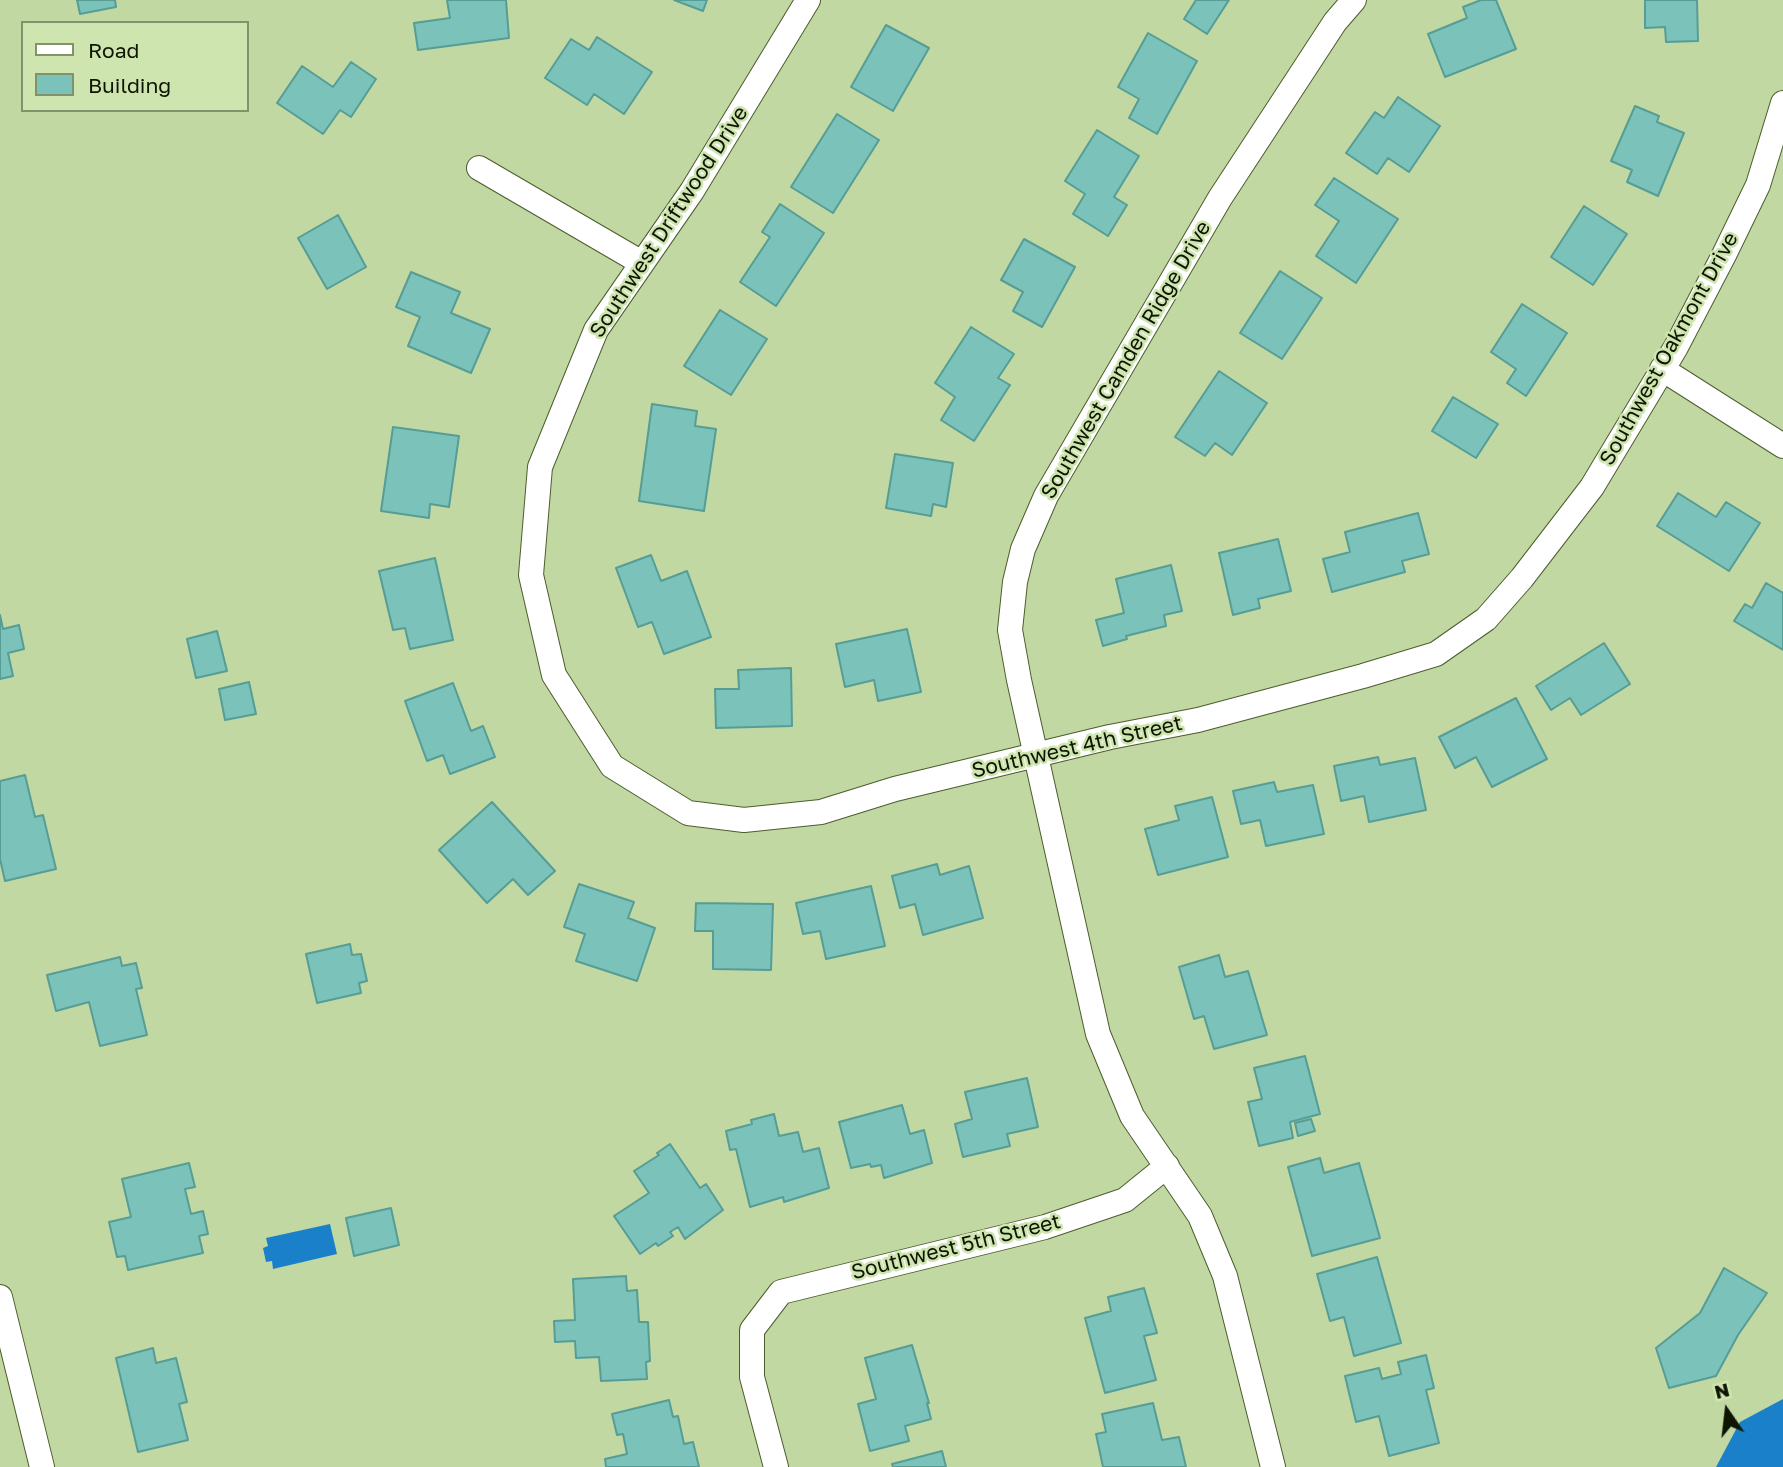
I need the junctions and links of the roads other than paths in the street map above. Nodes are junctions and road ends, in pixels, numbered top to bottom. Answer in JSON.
{"nodes":[{"id":1,"x":808,"y":0,"type":"edge"},
{"id":2,"x":1354,"y":0,"type":"edge"},
{"id":3,"x":1783,"y":103,"type":"edge"},
{"id":4,"x":479,"y":168,"type":"dead end"},
{"id":5,"x":642,"y":262,"type":"junction"},
{"id":6,"x":1662,"y":369,"type":"junction"},
{"id":7,"x":1783,"y":446,"type":"edge"},
{"id":8,"x":1522,"y":578,"type":"joint"},
{"id":9,"x":1036,"y":757,"type":"junction"},
{"id":10,"x":611,"y":766,"type":"joint"},
{"id":11,"x":1167,"y":1166,"type":"junction"},
{"id":12,"x":0,"y":1297,"type":"edge"},
{"id":13,"x":42,"y":1467,"type":"edge"},
{"id":14,"x":776,"y":1467,"type":"edge"},
{"id":15,"x":1273,"y":1467,"type":"edge"}],
"edges":[{"from":1,"to":5,"type":"street","name":"Southwest Driftwood Drive"},
{"from":2,"to":9,"type":"street","name":"Southwest Camden Ridge Drive"},
{"from":3,"to":6,"type":"street","name":"Southwest Oakmont Drive"},
{"from":4,"to":5,"type":"street"},
{"from":5,"to":10,"type":"street","name":"Southwest Driftwood Drive"},
{"from":6,"to":7,"type":"street"},
{"from":6,"to":8,"type":"street","name":"Southwest Oakmont Drive"},
{"from":8,"to":9,"type":"street","name":"Southwest 4th Street"},
{"from":9,"to":10,"type":"street","name":"Southwest 4th Street"},
{"from":9,"to":11,"type":"street","name":"Southwest Camden Ridge Drive"},
{"from":11,"to":14,"type":"street","name":"Southwest 5th Street"},
{"from":11,"to":15,"type":"street","name":"Southwest Camden Ridge Drive"},
{"from":12,"to":13,"type":"street"}]}
